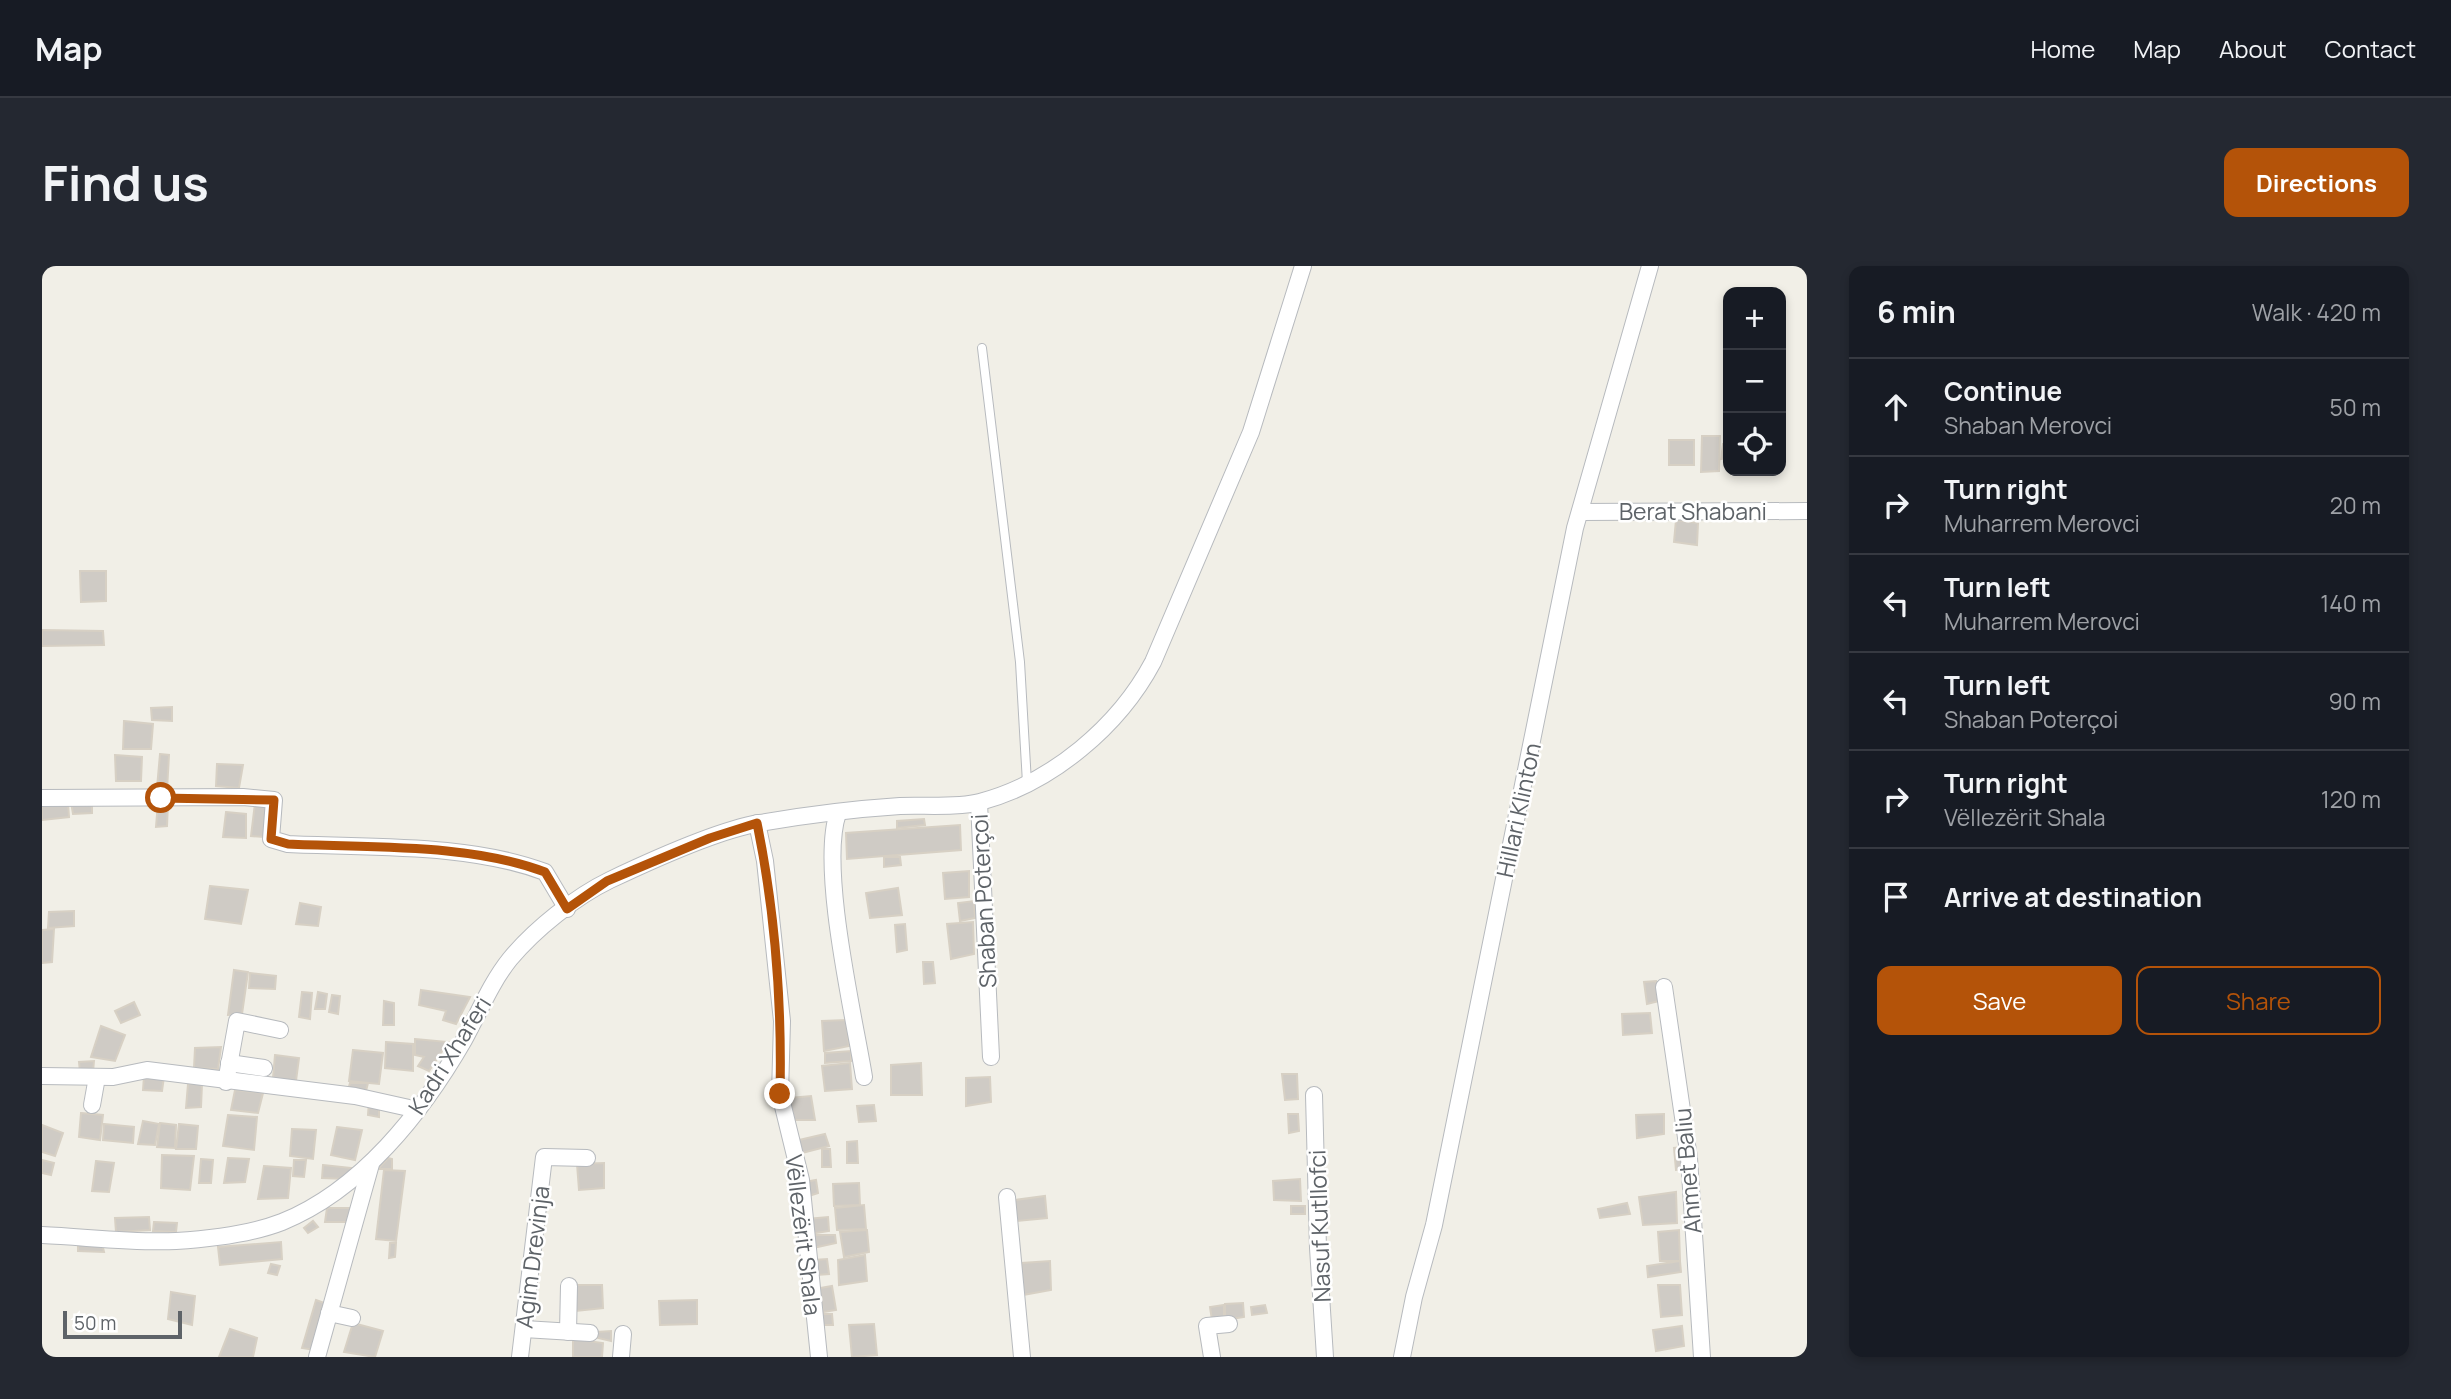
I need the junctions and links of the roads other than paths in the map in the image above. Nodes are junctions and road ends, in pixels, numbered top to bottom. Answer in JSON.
{"nodes":[{"id":1,"x":1303,"y":266,"type":"edge"},
{"id":2,"x":1650,"y":266,"type":"edge"},
{"id":3,"x":982,"y":348,"type":"dead end"},
{"id":4,"x":1807,"y":511,"type":"edge"},
{"id":5,"x":1580,"y":512,"type":"junction"},
{"id":6,"x":1027,"y":783,"type":"junction"},
{"id":7,"x":42,"y":798,"type":"edge"},
{"id":8,"x":979,"y":803,"type":"junction"},
{"id":9,"x":838,"y":813,"type":"junction"},
{"id":10,"x":757,"y":823,"type":"junction"},
{"id":11,"x":567,"y":909,"type":"junction"},
{"id":12,"x":1664,"y":987,"type":"dead end"},
{"id":13,"x":280,"y":1030,"type":"dead end"},
{"id":14,"x":991,"y":1056,"type":"dead end"},
{"id":15,"x":229,"y":1063,"type":"junction"},
{"id":16,"x":264,"y":1068,"type":"dead end"},
{"id":17,"x":42,"y":1076,"type":"edge"},
{"id":18,"x":97,"y":1077,"type":"junction"},
{"id":19,"x":864,"y":1077,"type":"dead end"},
{"id":20,"x":226,"y":1082,"type":"junction"},
{"id":21,"x":1314,"y":1095,"type":"dead end"},
{"id":22,"x":92,"y":1105,"type":"dead end"},
{"id":23,"x":418,"y":1110,"type":"junction"},
{"id":24,"x":587,"y":1158,"type":"dead end"},
{"id":25,"x":372,"y":1160,"type":"junction"},
{"id":26,"x":1007,"y":1197,"type":"dead end"},
{"id":27,"x":42,"y":1235,"type":"edge"},
{"id":28,"x":569,"y":1286,"type":"dead end"},
{"id":29,"x":329,"y":1313,"type":"junction"},
{"id":30,"x":352,"y":1318,"type":"dead end"},
{"id":31,"x":1229,"y":1324,"type":"dead end"},
{"id":32,"x":524,"y":1329,"type":"junction"},
{"id":33,"x":568,"y":1332,"type":"junction"},
{"id":34,"x":590,"y":1333,"type":"dead end"},
{"id":35,"x":623,"y":1335,"type":"dead end"},
{"id":36,"x":317,"y":1357,"type":"edge"},
{"id":37,"x":520,"y":1357,"type":"edge"},
{"id":38,"x":621,"y":1357,"type":"edge"},
{"id":39,"x":820,"y":1357,"type":"edge"},
{"id":40,"x":1022,"y":1357,"type":"edge"},
{"id":41,"x":1212,"y":1357,"type":"edge"},
{"id":42,"x":1325,"y":1357,"type":"edge"},
{"id":43,"x":1402,"y":1357,"type":"edge"},
{"id":44,"x":1702,"y":1357,"type":"edge"}],
"edges":[{"from":1,"to":6,"type":"street"},
{"from":2,"to":5,"type":"street","name":"Hillari Klinton"},
{"from":3,"to":6,"type":"lane"},
{"from":4,"to":5,"type":"street","name":"Berat Shabani"},
{"from":5,"to":43,"type":"street","name":"Hillari Klinton"},
{"from":6,"to":8,"type":"street"},
{"from":7,"to":11,"type":"street"},
{"from":8,"to":9,"type":"street","name":"Shaban Poterçoi"},
{"from":8,"to":14,"type":"street","name":"Shaban Poterçoi"},
{"from":9,"to":10,"type":"street","name":"Shaban Poterçoi"},
{"from":9,"to":19,"type":"street"},
{"from":10,"to":11,"type":"street","name":"Shaban Poterçoi"},
{"from":10,"to":39,"type":"street","name":"Vëllezërit Shala"},
{"from":11,"to":23,"type":"street","name":"Kadri Xhaferi"},
{"from":12,"to":44,"type":"street","name":"Ahmet Baliu"},
{"from":13,"to":15,"type":"street"},
{"from":15,"to":16,"type":"street"},
{"from":15,"to":20,"type":"street"},
{"from":17,"to":18,"type":"street"},
{"from":18,"to":20,"type":"street"},
{"from":18,"to":22,"type":"street"},
{"from":20,"to":23,"type":"street"},
{"from":21,"to":42,"type":"street","name":"Nasuf Kutllofci"},
{"from":23,"to":25,"type":"street","name":"Kadri Xhaferi"},
{"from":24,"to":32,"type":"street","name":"Agim Drevinja"},
{"from":25,"to":27,"type":"street","name":"Kadri Xhaferi"},
{"from":25,"to":29,"type":"street"},
{"from":26,"to":40,"type":"street"},
{"from":28,"to":33,"type":"street"},
{"from":29,"to":30,"type":"street"},
{"from":29,"to":36,"type":"street"},
{"from":31,"to":41,"type":"street"},
{"from":32,"to":33,"type":"street"},
{"from":32,"to":37,"type":"street","name":"Agim Drevinja"},
{"from":33,"to":34,"type":"street"},
{"from":35,"to":38,"type":"street"}]}
